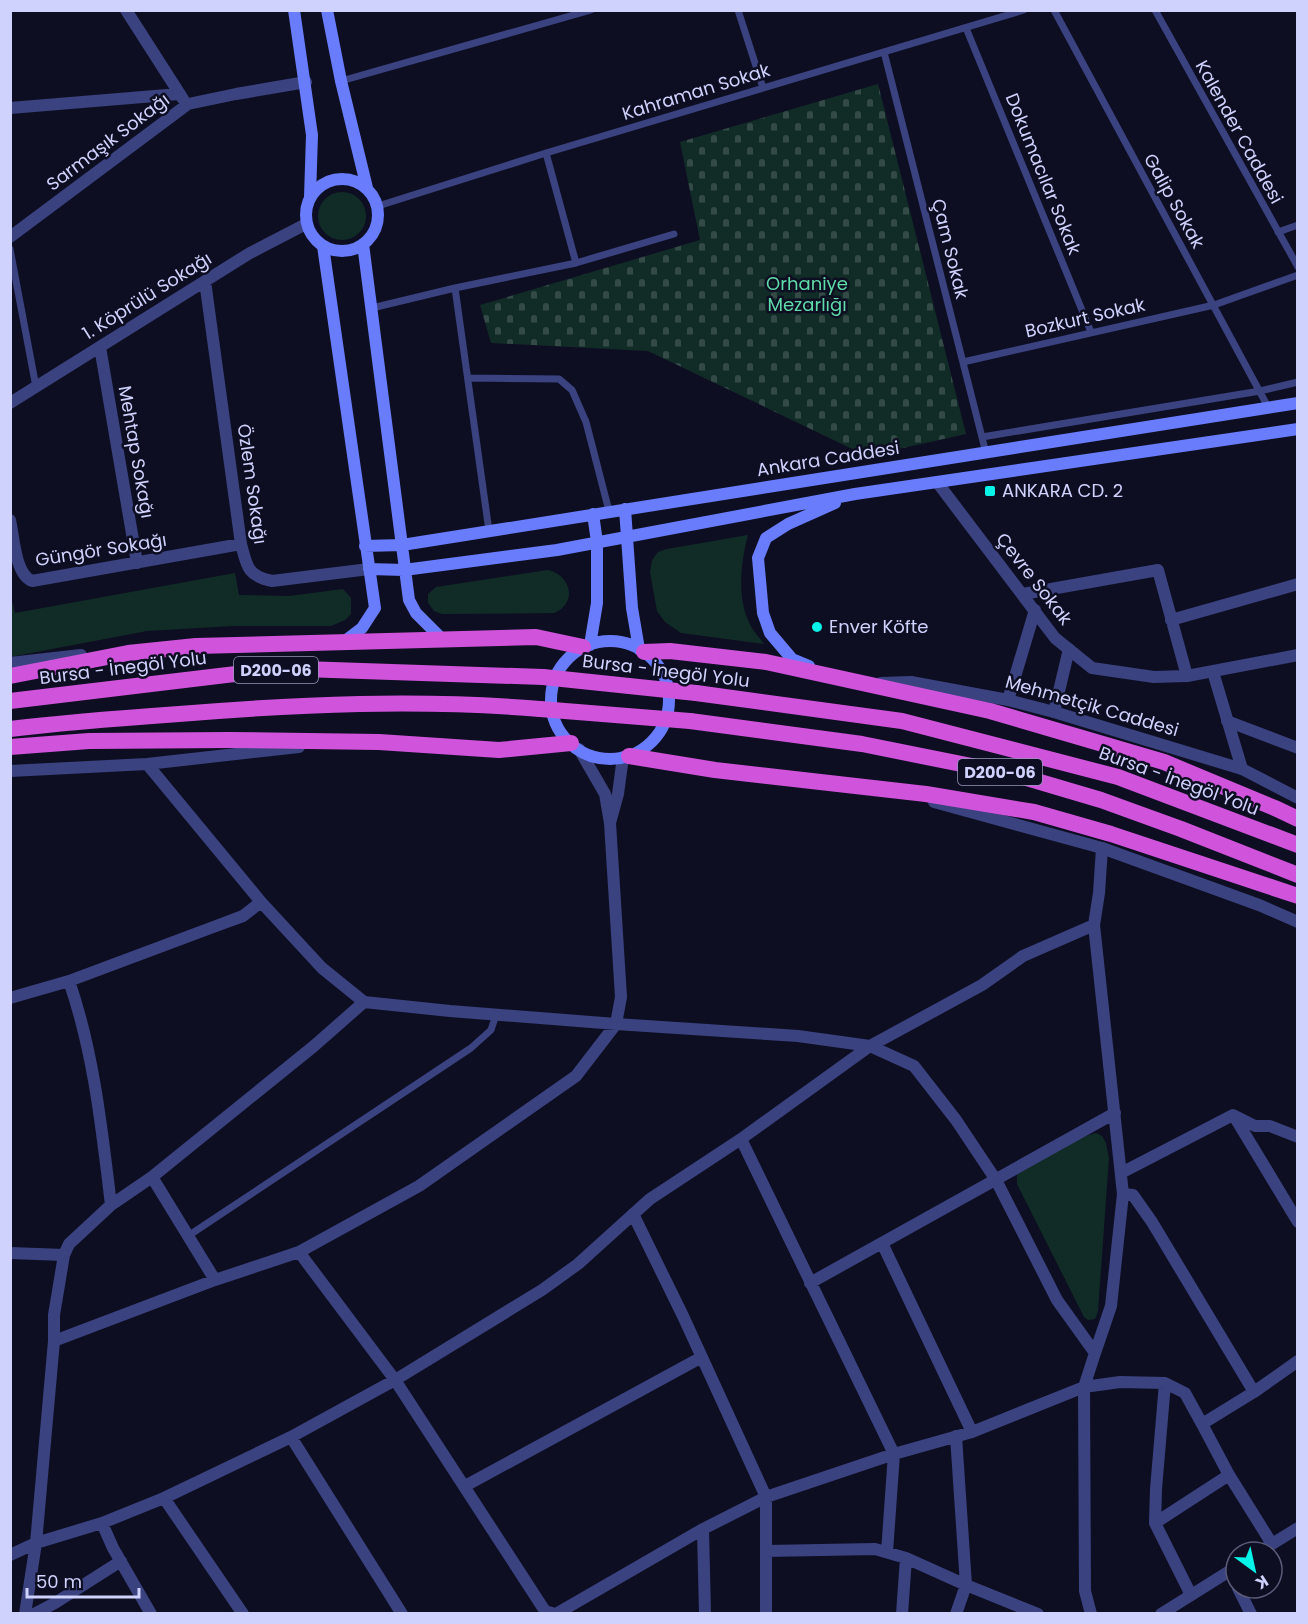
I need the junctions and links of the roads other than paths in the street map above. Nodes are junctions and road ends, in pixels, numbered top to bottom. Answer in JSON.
{"nodes":[{"id":1,"x":126,"y":10,"type":"edge"},
{"id":2,"x":294,"y":10,"type":"edge"},
{"id":3,"x":327,"y":10,"type":"edge"},
{"id":4,"x":591,"y":10,"type":"edge"},
{"id":5,"x":738,"y":10,"type":"edge"},
{"id":6,"x":1024,"y":10,"type":"edge"},
{"id":7,"x":1054,"y":10,"type":"edge"},
{"id":8,"x":1155,"y":10,"type":"edge"},
{"id":9,"x":966,"y":28,"type":"junction"},
{"id":10,"x":884,"y":52,"type":"junction"},
{"id":11,"x":341,"y":81,"type":"junction"},
{"id":12,"x":306,"y":82,"type":"junction"},
{"id":13,"x":763,"y":88,"type":"junction"},
{"id":14,"x":179,"y":94,"type":"junction"},
{"id":15,"x":188,"y":104,"type":"junction"},
{"id":16,"x":10,"y":108,"type":"edge"},
{"id":17,"x":546,"y":153,"type":"junction"},
{"id":18,"x":367,"y":188,"type":"junction"},
{"id":19,"x":310,"y":197,"type":"junction"},
{"id":20,"x":378,"y":206,"type":"junction"},
{"id":21,"x":306,"y":224,"type":"junction"},
{"id":22,"x":1298,"y":225,"type":"edge"},
{"id":23,"x":1278,"y":232,"type":"junction"},
{"id":24,"x":674,"y":234,"type":"dead end"},
{"id":25,"x":10,"y":237,"type":"edge"},
{"id":26,"x":363,"y":244,"type":"junction"},
{"id":27,"x":323,"y":246,"type":"junction"},
{"id":28,"x":10,"y":249,"type":"edge"},
{"id":29,"x":576,"y":263,"type":"junction"},
{"id":30,"x":1298,"y":267,"type":"edge"},
{"id":31,"x":1298,"y":275,"type":"edge"},
{"id":32,"x":205,"y":281,"type":"junction"},
{"id":33,"x":455,"y":288,"type":"junction"},
{"id":34,"x":1214,"y":305,"type":"junction"},
{"id":35,"x":372,"y":308,"type":"junction"},
{"id":36,"x":1091,"y":332,"type":"junction"},
{"id":37,"x":100,"y":347,"type":"junction"},
{"id":38,"x":963,"y":362,"type":"junction"},
{"id":39,"x":468,"y":378,"type":"junction"},
{"id":40,"x":1298,"y":382,"type":"edge"},
{"id":41,"x":36,"y":387,"type":"junction"},
{"id":42,"x":1260,"y":391,"type":"junction"},
{"id":43,"x":1298,"y":403,"type":"edge"},
{"id":44,"x":10,"y":404,"type":"edge"},
{"id":45,"x":1268,"y":406,"type":"junction"},
{"id":46,"x":1298,"y":429,"type":"edge"},
{"id":47,"x":982,"y":437,"type":"junction"},
{"id":48,"x":986,"y":453,"type":"junction"},
{"id":49,"x":937,"y":482,"type":"junction"},
{"id":50,"x":855,"y":494,"type":"junction"},
{"id":51,"x":625,"y":509,"type":"junction"},
{"id":52,"x":609,"y":511,"type":"junction"},
{"id":53,"x":593,"y":514,"type":"junction"},
{"id":54,"x":10,"y":520,"type":"edge"},
{"id":55,"x":489,"y":531,"type":"junction"},
{"id":56,"x":628,"y":536,"type":"junction"},
{"id":57,"x":597,"y":542,"type":"junction"},
{"id":58,"x":241,"y":544,"type":"junction"},
{"id":59,"x":402,"y":545,"type":"junction"},
{"id":60,"x":364,"y":546,"type":"junction"},
{"id":61,"x":137,"y":563,"type":"junction"},
{"id":62,"x":369,"y":569,"type":"junction"},
{"id":63,"x":404,"y":570,"type":"junction"},
{"id":64,"x":1298,"y":584,"type":"edge"},
{"id":65,"x":1023,"y":594,"type":"junction"},
{"id":66,"x":1035,"y":610,"type":"junction"},
{"id":67,"x":1171,"y":620,"type":"junction"},
{"id":68,"x":442,"y":639,"type":"junction"},
{"id":69,"x":345,"y":641,"type":"junction"},
{"id":70,"x":587,"y":646,"type":"junction"},
{"id":71,"x":1069,"y":649,"type":"junction"},
{"id":72,"x":642,"y":650,"type":"junction"},
{"id":73,"x":1298,"y":655,"type":"edge"},
{"id":74,"x":115,"y":656,"type":"junction"},
{"id":75,"x":10,"y":663,"type":"edge"},
{"id":76,"x":1213,"y":672,"type":"junction"},
{"id":77,"x":830,"y":675,"type":"junction"},
{"id":78,"x":10,"y":676,"type":"edge"},
{"id":79,"x":1187,"y":676,"type":"junction"},
{"id":80,"x":868,"y":683,"type":"junction"},
{"id":81,"x":1008,"y":700,"type":"junction"},
{"id":82,"x":10,"y":701,"type":"edge"},
{"id":83,"x":1054,"y":712,"type":"junction"},
{"id":84,"x":1227,"y":721,"type":"junction"},
{"id":85,"x":10,"y":729,"type":"edge"},
{"id":86,"x":352,"y":741,"type":"junction"},
{"id":87,"x":575,"y":746,"type":"junction"},
{"id":88,"x":10,"y":747,"type":"edge"},
{"id":89,"x":1298,"y":748,"type":"edge"},
{"id":90,"x":626,"y":757,"type":"junction"},
{"id":91,"x":147,"y":764,"type":"junction"},
{"id":92,"x":1242,"y":769,"type":"junction"},
{"id":93,"x":10,"y":771,"type":"edge"},
{"id":94,"x":892,"y":790,"type":"junction"},
{"id":95,"x":1298,"y":798,"type":"edge"},
{"id":96,"x":1298,"y":819,"type":"edge"},
{"id":97,"x":610,"y":824,"type":"junction"},
{"id":98,"x":1298,"y":845,"type":"edge"},
{"id":99,"x":1102,"y":848,"type":"junction"},
{"id":100,"x":1298,"y":875,"type":"edge"},
{"id":101,"x":1298,"y":896,"type":"edge"},
{"id":102,"x":261,"y":902,"type":"junction"},
{"id":103,"x":1298,"y":922,"type":"edge"},
{"id":104,"x":1094,"y":925,"type":"junction"},
{"id":105,"x":69,"y":981,"type":"junction"},
{"id":106,"x":10,"y":998,"type":"edge"},
{"id":107,"x":364,"y":1002,"type":"junction"},
{"id":108,"x":496,"y":1015,"type":"junction"},
{"id":109,"x":616,"y":1024,"type":"junction"},
{"id":110,"x":870,"y":1046,"type":"junction"},
{"id":111,"x":1115,"y":1113,"type":"junction"},
{"id":112,"x":1233,"y":1115,"type":"junction"},
{"id":113,"x":1298,"y":1137,"type":"edge"},
{"id":114,"x":741,"y":1138,"type":"junction"},
{"id":115,"x":1122,"y":1173,"type":"junction"},
{"id":116,"x":152,"y":1177,"type":"junction"},
{"id":117,"x":996,"y":1180,"type":"junction"},
{"id":118,"x":1123,"y":1194,"type":"junction"},
{"id":119,"x":111,"y":1205,"type":"junction"},
{"id":120,"x":633,"y":1214,"type":"junction"},
{"id":121,"x":1298,"y":1222,"type":"edge"},
{"id":122,"x":188,"y":1236,"type":"junction"},
{"id":123,"x":882,"y":1243,"type":"junction"},
{"id":124,"x":299,"y":1252,"type":"junction"},
{"id":125,"x":10,"y":1253,"type":"edge"},
{"id":126,"x":64,"y":1255,"type":"junction"},
{"id":127,"x":215,"y":1280,"type":"junction"},
{"id":128,"x":810,"y":1283,"type":"junction"},
{"id":129,"x":54,"y":1341,"type":"junction"},
{"id":130,"x":1095,"y":1353,"type":"junction"},
{"id":131,"x":702,"y":1358,"type":"junction"},
{"id":132,"x":1298,"y":1361,"type":"edge"},
{"id":133,"x":395,"y":1380,"type":"junction"},
{"id":134,"x":1165,"y":1383,"type":"junction"},
{"id":135,"x":1084,"y":1387,"type":"junction"},
{"id":136,"x":1254,"y":1392,"type":"junction"},
{"id":137,"x":1202,"y":1424,"type":"junction"},
{"id":138,"x":972,"y":1432,"type":"junction"},
{"id":139,"x":956,"y":1436,"type":"junction"},
{"id":140,"x":291,"y":1437,"type":"junction"},
{"id":141,"x":894,"y":1454,"type":"junction"},
{"id":142,"x":1229,"y":1475,"type":"junction"},
{"id":143,"x":465,"y":1486,"type":"junction"},
{"id":144,"x":766,"y":1497,"type":"junction"},
{"id":145,"x":164,"y":1498,"type":"junction"},
{"id":146,"x":102,"y":1523,"type":"junction"},
{"id":147,"x":1155,"y":1523,"type":"junction"},
{"id":148,"x":1298,"y":1528,"type":"edge"},
{"id":149,"x":703,"y":1529,"type":"junction"},
{"id":150,"x":1270,"y":1540,"type":"edge"},
{"id":151,"x":1278,"y":1540,"type":"edge"},
{"id":152,"x":36,"y":1543,"type":"junction"},
{"id":153,"x":766,"y":1551,"type":"junction"},
{"id":154,"x":887,"y":1552,"type":"junction"},
{"id":155,"x":10,"y":1555,"type":"edge"},
{"id":156,"x":906,"y":1558,"type":"junction"},
{"id":157,"x":121,"y":1561,"type":"junction"},
{"id":158,"x":1224,"y":1575,"type":"edge"},
{"id":159,"x":966,"y":1586,"type":"junction"},
{"id":160,"x":1191,"y":1595,"type":"junction"},
{"id":161,"x":1244,"y":1600,"type":"edge"},
{"id":162,"x":549,"y":1613,"type":"edge"},
{"id":163,"x":25,"y":1614,"type":"edge"},
{"id":164,"x":34,"y":1614,"type":"edge"},
{"id":165,"x":151,"y":1614,"type":"edge"},
{"id":166,"x":243,"y":1614,"type":"edge"},
{"id":167,"x":402,"y":1614,"type":"edge"},
{"id":168,"x":705,"y":1614,"type":"edge"},
{"id":169,"x":765,"y":1614,"type":"edge"},
{"id":170,"x":902,"y":1614,"type":"edge"},
{"id":171,"x":956,"y":1614,"type":"edge"},
{"id":172,"x":1038,"y":1614,"type":"edge"},
{"id":173,"x":1091,"y":1614,"type":"edge"},
{"id":174,"x":1161,"y":1614,"type":"edge"},
{"id":175,"x":1251,"y":1614,"type":"edge"}],
"edges":[{"from":1,"to":14,"type":"street"},
{"from":2,"to":12,"type":"main road"},
{"from":3,"to":11,"type":"main road"},
{"from":4,"to":11,"type":"lane"},
{"from":5,"to":13,"type":"lane"},
{"from":6,"to":9,"type":"lane","name":"Kahraman Sokak"},
{"from":7,"to":34,"type":"lane","name":"Galip Sokak"},
{"from":8,"to":23,"type":"lane","name":"Kalender Caddesi"},
{"from":9,"to":10,"type":"lane","name":"Kahraman Sokak"},
{"from":9,"to":36,"type":"lane","name":"Dokumacılar Sokak"},
{"from":10,"to":13,"type":"lane","name":"Kahraman Sokak"},
{"from":10,"to":38,"type":"lane","name":"Çam Sokak"},
{"from":11,"to":18,"type":"main road"},
{"from":12,"to":15,"type":"street","name":"Sarmaşık Sokağı"},
{"from":12,"to":19,"type":"main road"},
{"from":13,"to":17,"type":"lane","name":"Kahraman Sokak"},
{"from":14,"to":15,"type":"street"},
{"from":14,"to":16,"type":"street"},
{"from":15,"to":25,"type":"street","name":"Sarmaşık Sokağı"},
{"from":17,"to":20,"type":"lane","name":"Kahraman Sokak"},
{"from":17,"to":29,"type":"lane"},
{"from":18,"to":19,"type":"main road"},
{"from":18,"to":20,"type":"main road"},
{"from":19,"to":21,"type":"main road"},
{"from":20,"to":26,"type":"main road"},
{"from":21,"to":27,"type":"main road"},
{"from":21,"to":32,"type":"street","name":"1. Köprülü Sokağı"},
{"from":22,"to":23,"type":"lane"},
{"from":23,"to":30,"type":"lane","name":"Kalender Caddesi"},
{"from":24,"to":29,"type":"lane"},
{"from":26,"to":27,"type":"main road"},
{"from":26,"to":35,"type":"main road"},
{"from":27,"to":60,"type":"main road"},
{"from":28,"to":41,"type":"lane"},
{"from":29,"to":33,"type":"lane"},
{"from":31,"to":34,"type":"lane","name":"Bozkurt Sokak"},
{"from":32,"to":37,"type":"street","name":"1. Köprülü Sokağı"},
{"from":32,"to":58,"type":"street","name":"Özlem Sokağı"},
{"from":33,"to":35,"type":"lane"},
{"from":33,"to":39,"type":"lane"},
{"from":34,"to":36,"type":"lane","name":"Bozkurt Sokak"},
{"from":34,"to":42,"type":"lane","name":"Galip Sokak"},
{"from":35,"to":59,"type":"main road"},
{"from":36,"to":38,"type":"lane","name":"Bozkurt Sokak"},
{"from":37,"to":41,"type":"street","name":"1. Köprülü Sokağı"},
{"from":37,"to":61,"type":"street","name":"Mehtap Sokağı"},
{"from":38,"to":47,"type":"lane","name":"Çam Sokak"},
{"from":39,"to":52,"type":"lane"},
{"from":39,"to":55,"type":"lane"},
{"from":40,"to":42,"type":"lane"},
{"from":41,"to":44,"type":"street","name":"1. Köprülü Sokağı"},
{"from":42,"to":45,"type":"lane","name":"Galip Sokak"},
{"from":42,"to":47,"type":"lane"},
{"from":43,"to":45,"type":"main road","name":"Ankara Caddesi"},
{"from":45,"to":48,"type":"main road","name":"Ankara Caddesi"},
{"from":46,"to":49,"type":"main road"},
{"from":47,"to":48,"type":"lane","name":"Çam Sokak"},
{"from":48,"to":51,"type":"main road","name":"Ankara Caddesi"},
{"from":49,"to":50,"type":"main road"},
{"from":49,"to":65,"type":"street","name":"Çevre Sokak"},
{"from":50,"to":56,"type":"main road"},
{"from":50,"to":77,"type":"main road"},
{"from":51,"to":52,"type":"main road","name":"Ankara Caddesi"},
{"from":51,"to":56,"type":"main road"},
{"from":52,"to":53,"type":"main road","name":"Ankara Caddesi"},
{"from":53,"to":55,"type":"main road","name":"Ankara Caddesi"},
{"from":53,"to":57,"type":"main road"},
{"from":54,"to":61,"type":"street","name":"Güngör Sokağı"},
{"from":55,"to":59,"type":"main road","name":"Ankara Caddesi"},
{"from":56,"to":57,"type":"main road"},
{"from":56,"to":72,"type":"main road"},
{"from":57,"to":63,"type":"main road"},
{"from":57,"to":70,"type":"main road"},
{"from":58,"to":61,"type":"street","name":"Güngör Sokağı"},
{"from":58,"to":62,"type":"street","name":"Özlem Sokağı"},
{"from":59,"to":60,"type":"main road","name":"Ankara Caddesi"},
{"from":59,"to":63,"type":"main road"},
{"from":60,"to":62,"type":"main road"},
{"from":62,"to":63,"type":"main road"},
{"from":62,"to":69,"type":"main road"},
{"from":63,"to":68,"type":"main road"},
{"from":64,"to":67,"type":"street"},
{"from":65,"to":66,"type":"street","name":"Çevre Sokak"},
{"from":65,"to":67,"type":"street"},
{"from":66,"to":71,"type":"street","name":"Çevre Sokak"},
{"from":66,"to":81,"type":"street"},
{"from":67,"to":79,"type":"street"},
{"from":68,"to":69,"type":"highway"},
{"from":68,"to":70,"type":"highway"},
{"from":69,"to":74,"type":"highway"},
{"from":70,"to":72,"type":"main road"},
{"from":70,"to":87,"type":"main road"},
{"from":71,"to":79,"type":"street","name":"Çevre Sokak"},
{"from":71,"to":83,"type":"street"},
{"from":72,"to":77,"type":"highway"},
{"from":72,"to":90,"type":"main road"},
{"from":73,"to":76,"type":"street","name":"Çevre Sokak"},
{"from":74,"to":75,"type":"street"},
{"from":74,"to":78,"type":"highway"},
{"from":76,"to":79,"type":"street","name":"Çevre Sokak"},
{"from":76,"to":84,"type":"street"},
{"from":77,"to":80,"type":"highway"},
{"from":80,"to":81,"type":"street","name":"Mehmetçik Caddesi"},
{"from":80,"to":96,"type":"highway"},
{"from":81,"to":83,"type":"street","name":"Mehmetçik Caddesi"},
{"from":82,"to":98,"type":"highway","name":"Bursa - İnegöl Yolu","number":"D200-06","bridge":true},
{"from":83,"to":92,"type":"street","name":"Mehmetçik Caddesi"},
{"from":84,"to":89,"type":"street"},
{"from":84,"to":92,"type":"street"},
{"from":85,"to":100,"type":"highway","number":"D200-06","bridge":true},
{"from":86,"to":87,"type":"highway"},
{"from":86,"to":88,"type":"highway"},
{"from":86,"to":91,"type":"street"},
{"from":87,"to":90,"type":"main road"},
{"from":87,"to":97,"type":"street"},
{"from":90,"to":94,"type":"highway"},
{"from":90,"to":97,"type":"street"},
{"from":91,"to":93,"type":"street"},
{"from":91,"to":102,"type":"street"},
{"from":92,"to":95,"type":"street","name":"Mehmetçik Caddesi"},
{"from":94,"to":99,"type":"street"},
{"from":94,"to":101,"type":"highway"},
{"from":97,"to":109,"type":"street"},
{"from":99,"to":103,"type":"street"},
{"from":99,"to":104,"type":"street"},
{"from":102,"to":105,"type":"street"},
{"from":102,"to":107,"type":"street"},
{"from":104,"to":110,"type":"street"},
{"from":104,"to":111,"type":"street"},
{"from":105,"to":106,"type":"street"},
{"from":105,"to":119,"type":"street"},
{"from":107,"to":108,"type":"street"},
{"from":107,"to":116,"type":"street"},
{"from":108,"to":109,"type":"street"},
{"from":108,"to":122,"type":"lane"},
{"from":109,"to":110,"type":"street"},
{"from":109,"to":124,"type":"street"},
{"from":110,"to":114,"type":"street"},
{"from":110,"to":117,"type":"street"},
{"from":111,"to":115,"type":"street"},
{"from":111,"to":117,"type":"street"},
{"from":112,"to":113,"type":"street"},
{"from":112,"to":115,"type":"street"},
{"from":112,"to":121,"type":"street"},
{"from":114,"to":120,"type":"street"},
{"from":114,"to":128,"type":"street"},
{"from":115,"to":118,"type":"street"},
{"from":116,"to":119,"type":"street"},
{"from":116,"to":122,"type":"street"},
{"from":117,"to":123,"type":"street"},
{"from":117,"to":130,"type":"street"},
{"from":118,"to":130,"type":"street"},
{"from":118,"to":136,"type":"street"},
{"from":119,"to":126,"type":"street"},
{"from":120,"to":131,"type":"street"},
{"from":120,"to":133,"type":"street"},
{"from":122,"to":127,"type":"street"},
{"from":123,"to":128,"type":"street"},
{"from":123,"to":138,"type":"street"},
{"from":124,"to":127,"type":"street"},
{"from":124,"to":133,"type":"street"},
{"from":125,"to":126,"type":"street"},
{"from":126,"to":129,"type":"street"},
{"from":127,"to":129,"type":"street"},
{"from":128,"to":141,"type":"street"},
{"from":129,"to":152,"type":"street"},
{"from":130,"to":135,"type":"street"},
{"from":131,"to":143,"type":"street"},
{"from":131,"to":144,"type":"street"},
{"from":132,"to":136,"type":"street"},
{"from":133,"to":140,"type":"street"},
{"from":133,"to":143,"type":"street"},
{"from":134,"to":135,"type":"street"},
{"from":134,"to":137,"type":"street"},
{"from":134,"to":147,"type":"street"},
{"from":135,"to":138,"type":"street"},
{"from":135,"to":173,"type":"street"},
{"from":136,"to":137,"type":"street"},
{"from":137,"to":142,"type":"street"},
{"from":138,"to":139,"type":"street"},
{"from":139,"to":141,"type":"street"},
{"from":139,"to":159,"type":"street"},
{"from":140,"to":145,"type":"street"},
{"from":140,"to":167,"type":"street"},
{"from":141,"to":144,"type":"street"},
{"from":141,"to":154,"type":"street"},
{"from":142,"to":147,"type":"street"},
{"from":142,"to":150,"type":"street"},
{"from":143,"to":162,"type":"street"},
{"from":144,"to":149,"type":"street"},
{"from":144,"to":153,"type":"street"},
{"from":145,"to":146,"type":"street"},
{"from":145,"to":166,"type":"street"},
{"from":146,"to":152,"type":"street"},
{"from":146,"to":157,"type":"street"},
{"from":147,"to":160,"type":"street"},
{"from":148,"to":151,"type":"street"},
{"from":149,"to":162,"type":"street"},
{"from":149,"to":168,"type":"street"},
{"from":152,"to":155,"type":"street"},
{"from":152,"to":163,"type":"street"},
{"from":153,"to":154,"type":"street"},
{"from":153,"to":169,"type":"street"},
{"from":154,"to":156,"type":"street"},
{"from":156,"to":159,"type":"street"},
{"from":156,"to":170,"type":"street"},
{"from":157,"to":164,"type":"street"},
{"from":157,"to":165,"type":"street"},
{"from":158,"to":160,"type":"street"},
{"from":159,"to":171,"type":"street"},
{"from":159,"to":172,"type":"street"},
{"from":160,"to":174,"type":"street"},
{"from":161,"to":175,"type":"street"}]}
